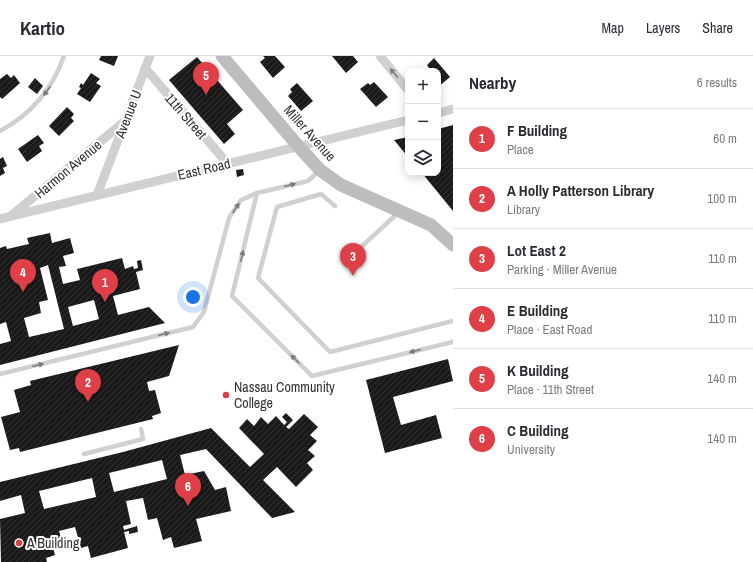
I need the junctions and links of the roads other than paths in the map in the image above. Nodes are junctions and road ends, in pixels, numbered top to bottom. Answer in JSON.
{"nodes":[{"id":1,"x":64,"y":56,"type":"edge"},
{"id":2,"x":150,"y":56,"type":"edge"},
{"id":3,"x":222,"y":56,"type":"edge"},
{"id":4,"x":380,"y":56,"type":"edge"},
{"id":5,"x":145,"y":68,"type":"junction"},
{"id":6,"x":405,"y":86,"type":"edge"},
{"id":7,"x":453,"y":109,"type":"edge"},
{"id":8,"x":441,"y":112,"type":"edge"},
{"id":9,"x":125,"y":121,"type":"junction"},
{"id":10,"x":405,"y":121,"type":"edge"},
{"id":11,"x":0,"y":132,"type":"edge"},
{"id":12,"x":299,"y":147,"type":"junction"},
{"id":13,"x":228,"y":164,"type":"junction"},
{"id":14,"x":320,"y":170,"type":"junction"},
{"id":15,"x":257,"y":193,"type":"junction"},
{"id":16,"x":97,"y":195,"type":"junction"},
{"id":17,"x":335,"y":206,"type":"dead end"},
{"id":18,"x":400,"y":211,"type":"junction"},
{"id":19,"x":10,"y":216,"type":"junction"},
{"id":20,"x":0,"y":219,"type":"edge"},
{"id":21,"x":453,"y":245,"type":"edge"},
{"id":22,"x":348,"y":260,"type":"dead end"},
{"id":23,"x":453,"y":321,"type":"edge"},
{"id":24,"x":453,"y":342,"type":"edge"},
{"id":25,"x":0,"y":374,"type":"edge"},
{"id":26,"x":141,"y":429,"type":"dead end"},
{"id":27,"x":84,"y":454,"type":"dead end"}],
"edges":[{"from":1,"to":11,"type":"lane","one_way":true},
{"from":2,"to":5,"type":"street","name":"Avenue U"},
{"from":3,"to":12,"type":"street","name":"Miller Avenue"},
{"from":6,"to":4,"type":"street","one_way":true},
{"from":5,"to":9,"type":"street","name":"Avenue U"},
{"from":5,"to":13,"type":"street","name":"11th Street"},
{"from":7,"to":8,"type":"street"},
{"from":9,"to":16,"type":"street","name":"Avenue U"},
{"from":9,"to":19,"type":"street","name":"Harmon Avenue"},
{"from":10,"to":12,"type":"street","name":"East Road"},
{"from":12,"to":13,"type":"street","name":"East Road"},
{"from":12,"to":14,"type":"street","name":"Miller Avenue"},
{"from":13,"to":16,"type":"street","name":"East Road"},
{"from":15,"to":14,"type":"lane","one_way":true},
{"from":14,"to":18,"type":"street","name":"Miller Avenue"},
{"from":24,"to":15,"type":"lane","one_way":true},
{"from":25,"to":15,"type":"lane","one_way":true},
{"from":16,"to":19,"type":"street","name":"East Road"},
{"from":17,"to":23,"type":"lane"},
{"from":18,"to":21,"type":"street","name":"Miller Avenue"},
{"from":18,"to":22,"type":"lane"},
{"from":19,"to":20,"type":"street","name":"East Road"},
{"from":26,"to":27,"type":"lane"}]}
